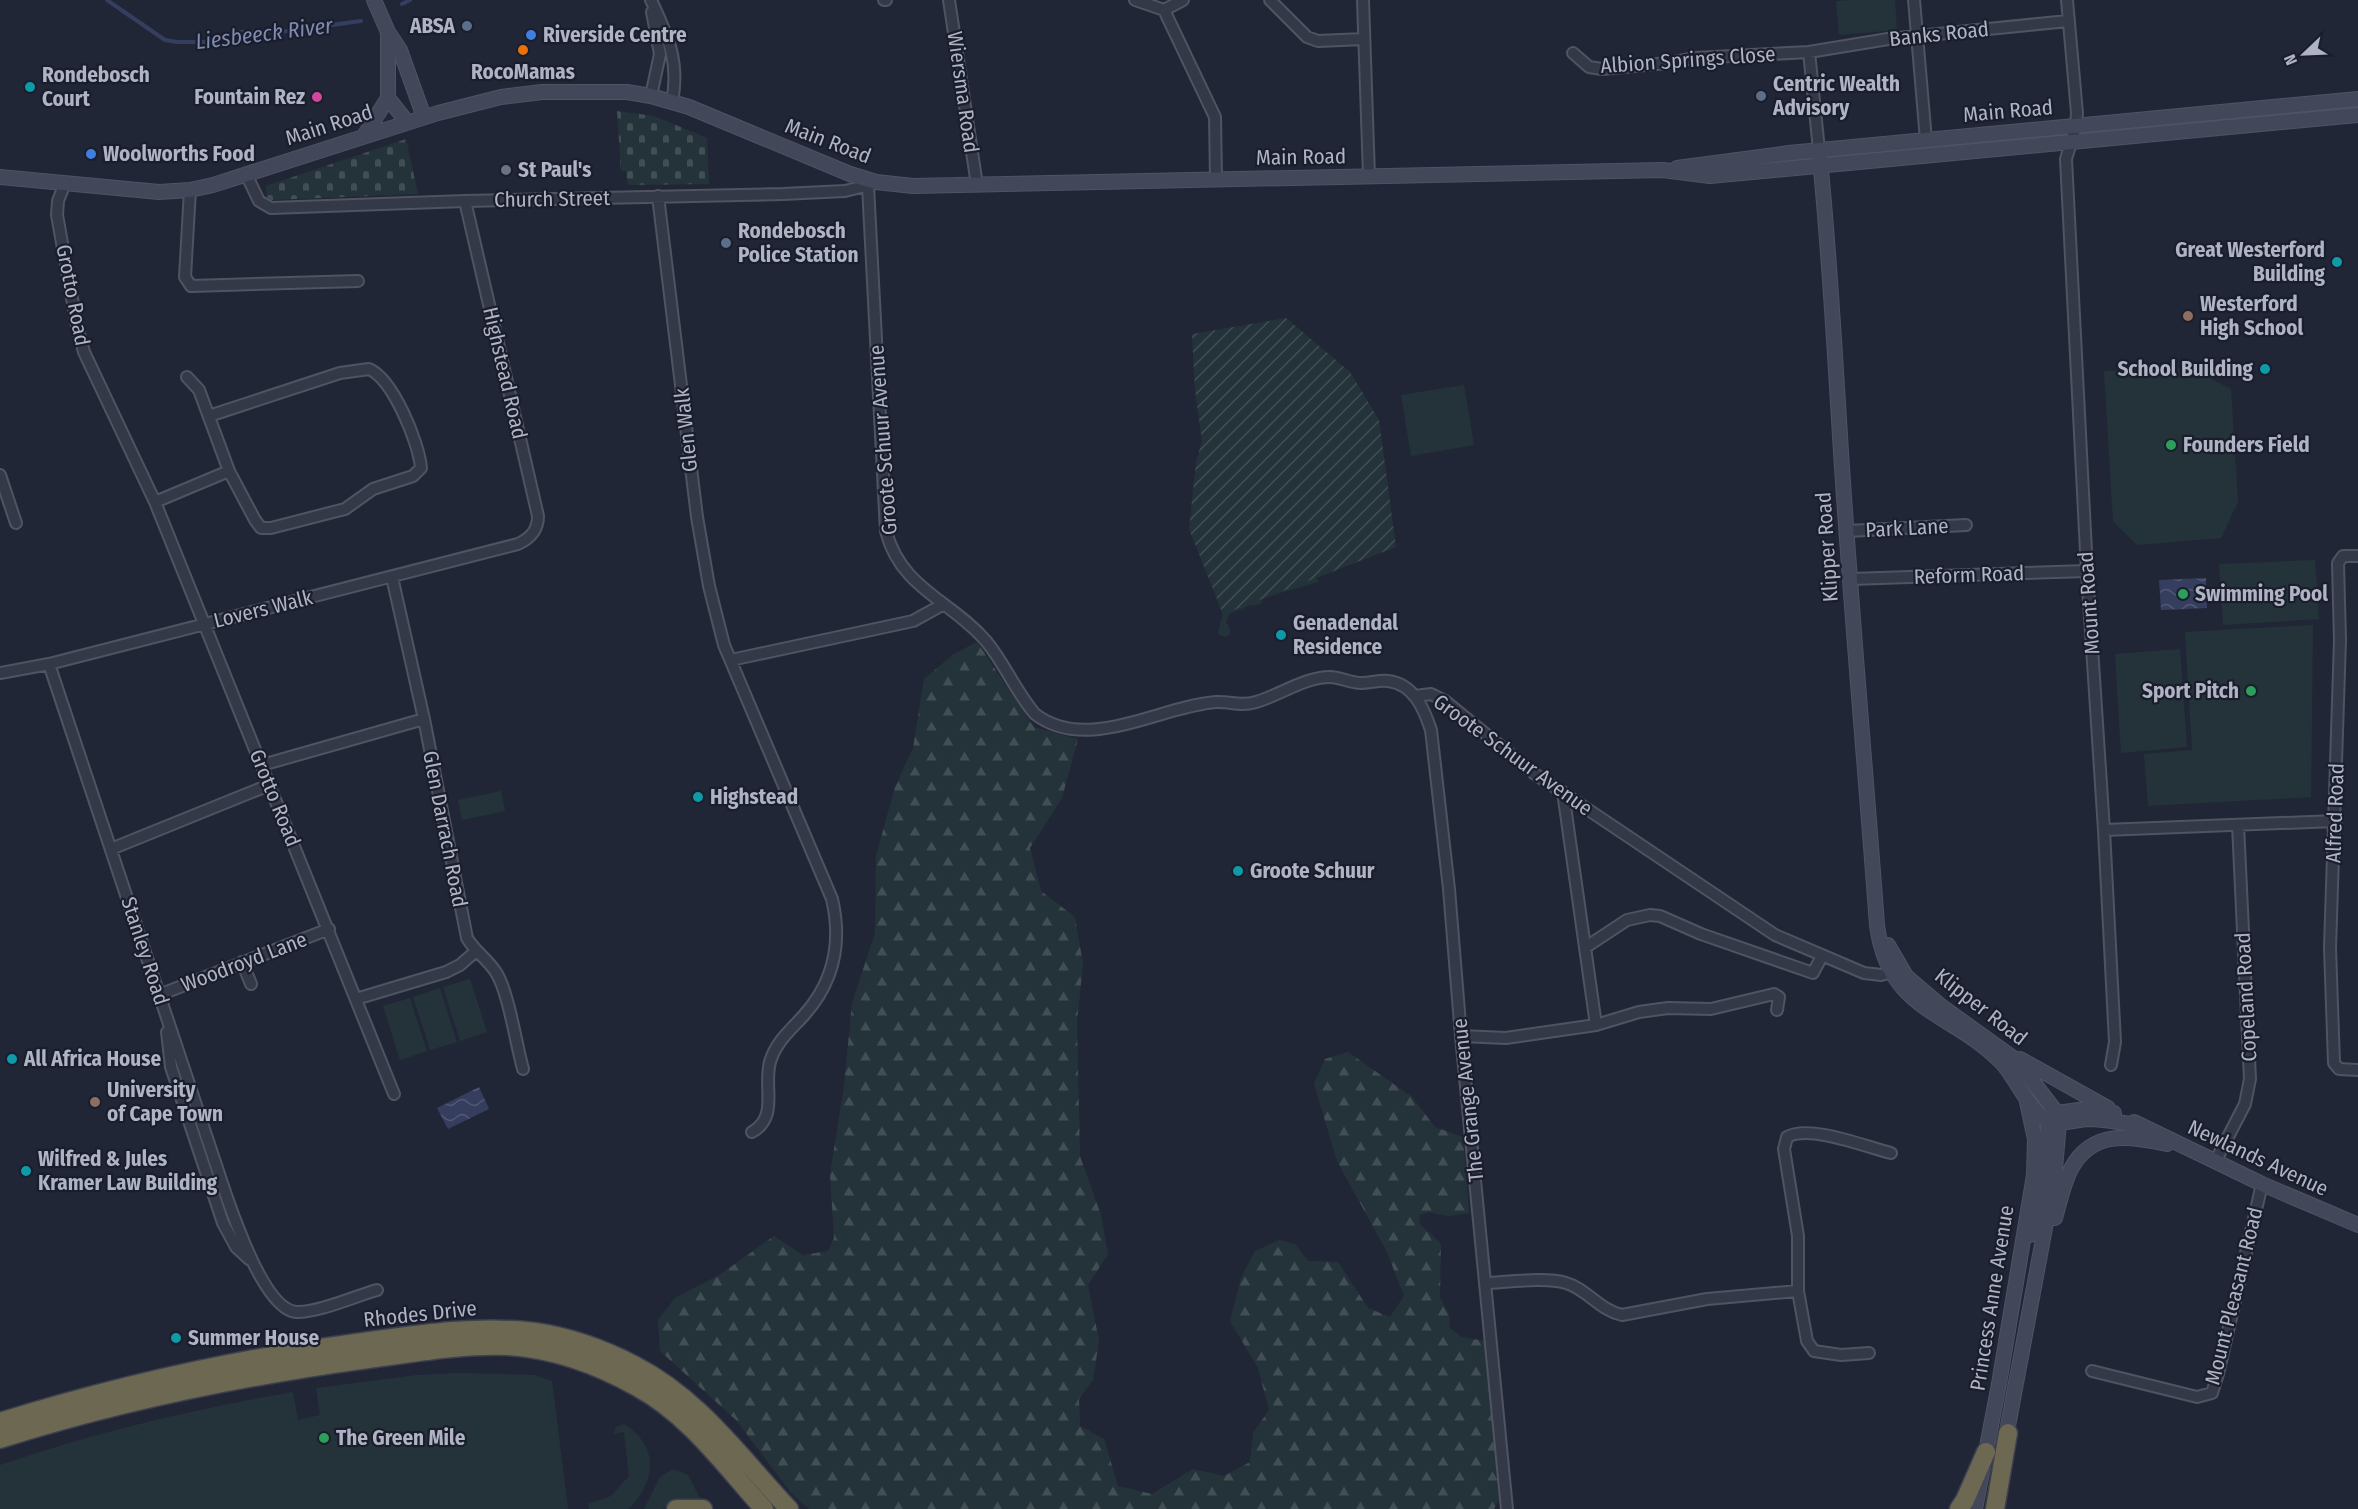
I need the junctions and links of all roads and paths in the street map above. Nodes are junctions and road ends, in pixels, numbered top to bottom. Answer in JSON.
{"nodes":[{"id":1,"x":374,"y":0,"type":"edge"},
{"id":2,"x":650,"y":0,"type":"edge"},
{"id":3,"x":949,"y":0,"type":"edge"},
{"id":4,"x":1135,"y":0,"type":"edge"},
{"id":5,"x":1183,"y":0,"type":"edge"},
{"id":6,"x":1270,"y":0,"type":"edge"},
{"id":7,"x":1363,"y":0,"type":"edge"},
{"id":8,"x":1914,"y":0,"type":"edge"},
{"id":9,"x":2067,"y":0,"type":"edge"},
{"id":10,"x":1164,"y":10,"type":"junction"},
{"id":11,"x":2068,"y":21,"type":"junction"},
{"id":12,"x":388,"y":32,"type":"junction"},
{"id":13,"x":1917,"y":37,"type":"junction"},
{"id":14,"x":1364,"y":39,"type":"junction"},
{"id":15,"x":1809,"y":52,"type":"junction"},
{"id":16,"x":1573,"y":53,"type":"dead end"},
{"id":17,"x":651,"y":96,"type":"junction"},
{"id":18,"x":388,"y":98,"type":"junction"},
{"id":19,"x":2358,"y":99,"type":"edge"},
{"id":20,"x":672,"y":102,"type":"junction"},
{"id":21,"x":2358,"y":115,"type":"edge"},
{"id":22,"x":424,"y":117,"type":"junction"},
{"id":23,"x":407,"y":122,"type":"junction"},
{"id":24,"x":2076,"y":126,"type":"junction"},
{"id":25,"x":364,"y":136,"type":"junction"},
{"id":26,"x":1926,"y":140,"type":"junction"},
{"id":27,"x":2071,"y":142,"type":"junction"},
{"id":28,"x":1820,"y":150,"type":"junction"},
{"id":29,"x":1821,"y":166,"type":"junction"},
{"id":30,"x":1663,"y":170,"type":"junction"},
{"id":31,"x":246,"y":174,"type":"junction"},
{"id":32,"x":1369,"y":176,"type":"junction"},
{"id":33,"x":0,"y":177,"type":"edge"},
{"id":34,"x":1216,"y":179,"type":"junction"},
{"id":35,"x":65,"y":183,"type":"junction"},
{"id":36,"x":872,"y":184,"type":"junction"},
{"id":37,"x":977,"y":185,"type":"junction"},
{"id":38,"x":190,"y":190,"type":"junction"},
{"id":39,"x":658,"y":196,"type":"junction"},
{"id":40,"x":465,"y":201,"type":"junction"},
{"id":41,"x":358,"y":281,"type":"dead end"},
{"id":42,"x":187,"y":377,"type":"dead end"},
{"id":43,"x":209,"y":416,"type":"junction"},
{"id":44,"x":230,"y":471,"type":"junction"},
{"id":45,"x":0,"y":475,"type":"edge"},
{"id":46,"x":155,"y":502,"type":"junction"},
{"id":47,"x":16,"y":523,"type":"dead end"},
{"id":48,"x":1966,"y":525,"type":"dead end"},
{"id":49,"x":1847,"y":531,"type":"junction"},
{"id":50,"x":525,"y":541,"type":"joint"},
{"id":51,"x":2358,"y":556,"type":"edge"},
{"id":52,"x":2086,"y":571,"type":"junction"},
{"id":53,"x":392,"y":577,"type":"junction"},
{"id":54,"x":1851,"y":579,"type":"junction"},
{"id":55,"x":942,"y":605,"type":"junction"},
{"id":56,"x":204,"y":623,"type":"junction"},
{"id":57,"x":731,"y":660,"type":"junction"},
{"id":58,"x":49,"y":664,"type":"junction"},
{"id":59,"x":0,"y":673,"type":"edge"},
{"id":60,"x":1415,"y":696,"type":"junction"},
{"id":61,"x":424,"y":718,"type":"junction"},
{"id":62,"x":262,"y":765,"type":"junction"},
{"id":63,"x":269,"y":785,"type":"junction"},
{"id":64,"x":1563,"y":792,"type":"junction"},
{"id":65,"x":2336,"y":821,"type":"junction"},
{"id":66,"x":2238,"y":825,"type":"junction"},
{"id":67,"x":2104,"y":830,"type":"junction"},
{"id":68,"x":111,"y":849,"type":"junction"},
{"id":69,"x":329,"y":929,"type":"junction"},
{"id":70,"x":1586,"y":947,"type":"junction"},
{"id":71,"x":475,"y":952,"type":"junction"},
{"id":72,"x":1822,"y":956,"type":"junction"},
{"id":73,"x":242,"y":962,"type":"junction"},
{"id":74,"x":1896,"y":971,"type":"junction"},
{"id":75,"x":251,"y":984,"type":"dead end"},
{"id":76,"x":159,"y":995,"type":"junction"},
{"id":77,"x":356,"y":999,"type":"junction"},
{"id":78,"x":1777,"y":1010,"type":"dead end"},
{"id":79,"x":166,"y":1017,"type":"junction"},
{"id":80,"x":1596,"y":1025,"type":"junction"},
{"id":81,"x":1461,"y":1036,"type":"junction"},
{"id":82,"x":2006,"y":1051,"type":"junction"},
{"id":83,"x":2111,"y":1065,"type":"dead end"},
{"id":84,"x":523,"y":1069,"type":"dead end"},
{"id":85,"x":2358,"y":1070,"type":"edge"},
{"id":86,"x":394,"y":1094,"type":"dead end"},
{"id":87,"x":2025,"y":1094,"type":"junction"},
{"id":88,"x":2118,"y":1114,"type":"junction"},
{"id":89,"x":2055,"y":1119,"type":"junction"},
{"id":90,"x":2142,"y":1126,"type":"junction"},
{"id":91,"x":752,"y":1132,"type":"dead end"},
{"id":92,"x":2184,"y":1147,"type":"junction"},
{"id":93,"x":1891,"y":1153,"type":"dead end"},
{"id":94,"x":2215,"y":1162,"type":"junction"},
{"id":95,"x":2262,"y":1184,"type":"junction"},
{"id":96,"x":2358,"y":1225,"type":"edge"},
{"id":97,"x":2042,"y":1244,"type":"junction"},
{"id":98,"x":252,"y":1261,"type":"junction"},
{"id":99,"x":2019,"y":1264,"type":"junction"},
{"id":100,"x":1486,"y":1282,"type":"junction"},
{"id":101,"x":377,"y":1290,"type":"dead end"},
{"id":102,"x":1798,"y":1291,"type":"junction"},
{"id":103,"x":1869,"y":1353,"type":"dead end"},
{"id":104,"x":2092,"y":1371,"type":"dead end"},
{"id":105,"x":0,"y":1422,"type":"edge"},
{"id":106,"x":2008,"y":1433,"type":"junction"},
{"id":107,"x":0,"y":1439,"type":"edge"},
{"id":108,"x":1986,"y":1452,"type":"junction"},
{"id":109,"x":676,"y":1509,"type":"edge"},
{"id":110,"x":703,"y":1509,"type":"edge"},
{"id":111,"x":764,"y":1509,"type":"edge"},
{"id":112,"x":789,"y":1509,"type":"edge"},
{"id":113,"x":1507,"y":1509,"type":"edge"},
{"id":114,"x":1959,"y":1509,"type":"edge"},
{"id":115,"x":1975,"y":1509,"type":"edge"},
{"id":116,"x":1987,"y":1509,"type":"edge"},
{"id":117,"x":1995,"y":1509,"type":"edge"}],
"edges":[{"from":1,"to":12,"type":"main road"},
{"from":2,"to":17,"type":"street"},
{"from":2,"to":20,"type":"street"},
{"from":3,"to":37,"type":"street","name":"Wiersma Road"},
{"from":4,"to":10,"type":"street"},
{"from":5,"to":10,"type":"street"},
{"from":6,"to":14,"type":"street"},
{"from":7,"to":14,"type":"street"},
{"from":8,"to":13,"type":"street"},
{"from":9,"to":11,"type":"street","name":"Mount Road"},
{"from":10,"to":34,"type":"street"},
{"from":11,"to":13,"type":"street","name":"Banks Road"},
{"from":11,"to":24,"type":"street","name":"Mount Road"},
{"from":12,"to":18,"type":"main road"},
{"from":12,"to":22,"type":"main road"},
{"from":13,"to":15,"type":"street","name":"Banks Road"},
{"from":13,"to":26,"type":"street"},
{"from":14,"to":32,"type":"street"},
{"from":15,"to":16,"type":"street","name":"Albion Springs Close"},
{"from":15,"to":28,"type":"street"},
{"from":17,"to":20,"type":"main road","name":"Main Road"},
{"from":17,"to":22,"type":"main road","name":"Main Road"},
{"from":18,"to":23,"type":"main road"},
{"from":18,"to":25,"type":"main road"},
{"from":19,"to":24,"type":"main road","name":"Main Road"},
{"from":20,"to":36,"type":"main road","name":"Main Road"},
{"from":21,"to":27,"type":"main road","name":"Main Road"},
{"from":22,"to":23,"type":"main road","name":"Main Road"},
{"from":23,"to":25,"type":"main road","name":"Main Road"},
{"from":24,"to":26,"type":"main road","name":"Main Road"},
{"from":24,"to":27,"type":"street","name":"Mount Road"},
{"from":25,"to":31,"type":"main road","name":"Main Road"},
{"from":26,"to":28,"type":"main road","name":"Main Road"},
{"from":27,"to":29,"type":"main road","name":"Main Road"},
{"from":27,"to":52,"type":"street","name":"Mount Road"},
{"from":28,"to":29,"type":"main road","name":"Klipper Road"},
{"from":28,"to":30,"type":"main road","name":"Main Road"},
{"from":29,"to":30,"type":"main road","name":"Main Road"},
{"from":29,"to":49,"type":"main road","name":"Klipper Road"},
{"from":30,"to":32,"type":"main road","name":"Main Road"},
{"from":31,"to":38,"type":"main road","name":"Main Road"},
{"from":31,"to":40,"type":"street","name":"Church Street"},
{"from":32,"to":34,"type":"main road","name":"Main Road"},
{"from":33,"to":35,"type":"main road","name":"Main Road"},
{"from":34,"to":37,"type":"main road","name":"Main Road"},
{"from":35,"to":38,"type":"main road","name":"Main Road"},
{"from":35,"to":46,"type":"street","name":"Grotto Road"},
{"from":36,"to":37,"type":"main road","name":"Main Road"},
{"from":36,"to":39,"type":"street","name":"Church Street"},
{"from":36,"to":55,"type":"street","name":"Groote Schuur Avenue"},
{"from":38,"to":41,"type":"street"},
{"from":39,"to":40,"type":"street","name":"Church Street"},
{"from":39,"to":57,"type":"street","name":"Glen Walk"},
{"from":40,"to":50,"type":"street","name":"Highstead Road"},
{"from":42,"to":43,"type":"street"},
{"from":43,"to":44,"type":"street"},
{"from":43,"to":44,"type":"street"},
{"from":44,"to":46,"type":"street"},
{"from":45,"to":47,"type":"street"},
{"from":46,"to":56,"type":"street","name":"Grotto Road"},
{"from":48,"to":49,"type":"street","name":"Park Lane"},
{"from":49,"to":54,"type":"main road","name":"Klipper Road"},
{"from":50,"to":53,"type":"street","name":"Lovers Walk"},
{"from":51,"to":65,"type":"street","name":"Alfred Road"},
{"from":52,"to":54,"type":"street","name":"Reform Road"},
{"from":52,"to":67,"type":"street","name":"Mount Road"},
{"from":53,"to":56,"type":"street","name":"Lovers Walk"},
{"from":53,"to":61,"type":"street","name":"Glen Darrach Road"},
{"from":54,"to":74,"type":"main road","name":"Klipper Road"},
{"from":55,"to":57,"type":"street"},
{"from":55,"to":60,"type":"street","name":"Groote Schuur Avenue"},
{"from":56,"to":58,"type":"street","name":"Lovers Walk"},
{"from":56,"to":62,"type":"street","name":"Grotto Road"},
{"from":57,"to":91,"type":"street","name":"Glen Walk"},
{"from":58,"to":59,"type":"street","name":"Lovers Walk"},
{"from":58,"to":68,"type":"street","name":"Stanley Road"},
{"from":60,"to":64,"type":"street","name":"Groote Schuur Avenue"},
{"from":60,"to":81,"type":"street","name":"The Grange Avenue"},
{"from":61,"to":62,"type":"street"},
{"from":61,"to":71,"type":"street","name":"Glen Darrach Road"},
{"from":62,"to":63,"type":"street","name":"Grotto Road"},
{"from":63,"to":68,"type":"street"},
{"from":63,"to":69,"type":"street","name":"Grotto Road"},
{"from":64,"to":70,"type":"street"},
{"from":64,"to":72,"type":"street","name":"Groote Schuur Avenue"},
{"from":65,"to":66,"type":"street"},
{"from":65,"to":85,"type":"street","name":"Alfred Road"},
{"from":66,"to":67,"type":"street"},
{"from":66,"to":94,"type":"street","name":"Copeland Road"},
{"from":67,"to":83,"type":"street","name":"Mount Road"},
{"from":68,"to":76,"type":"street","name":"Stanley Road"},
{"from":69,"to":73,"type":"street","name":"Woodroyd Lane"},
{"from":69,"to":77,"type":"street","name":"Grotto Road"},
{"from":70,"to":72,"type":"street"},
{"from":70,"to":80,"type":"street"},
{"from":71,"to":77,"type":"street"},
{"from":71,"to":84,"type":"street","name":"Glen Darrach Road"},
{"from":72,"to":74,"type":"street","name":"Groote Schuur Avenue"},
{"from":73,"to":75,"type":"street"},
{"from":73,"to":76,"type":"street","name":"Woodroyd Lane"},
{"from":74,"to":82,"type":"main road","name":"Klipper Road"},
{"from":74,"to":87,"type":"main road","name":"Klipper Road"},
{"from":76,"to":79,"type":"street","name":"Stanley Road"},
{"from":77,"to":86,"type":"street","name":"Grotto Road"},
{"from":78,"to":80,"type":"street"},
{"from":79,"to":98,"type":"street","name":"Stanley Road"},
{"from":79,"to":98,"type":"street"},
{"from":80,"to":81,"type":"street"},
{"from":81,"to":100,"type":"street","name":"The Grange Avenue"},
{"from":82,"to":88,"type":"main road"},
{"from":82,"to":89,"type":"main road","name":"Klipper Road"},
{"from":87,"to":89,"type":"main road","name":"Klipper Road"},
{"from":87,"to":99,"type":"main road","name":"Princess Anne Avenue"},
{"from":88,"to":89,"type":"main road","name":"Newlands Avenue"},
{"from":88,"to":90,"type":"main road","name":"Newlands Avenue"},
{"from":89,"to":90,"type":"main road","name":"Newlands Avenue"},
{"from":89,"to":97,"type":"main road","name":"Princess Anne Avenue"},
{"from":89,"to":99,"type":"main road"},
{"from":90,"to":92,"type":"main road","name":"Newlands Avenue"},
{"from":92,"to":94,"type":"main road","name":"Newlands Avenue"},
{"from":92,"to":97,"type":"main road"},
{"from":93,"to":102,"type":"street"},
{"from":94,"to":95,"type":"main road","name":"Newlands Avenue"},
{"from":95,"to":96,"type":"main road","name":"Newlands Avenue"},
{"from":95,"to":104,"type":"street","name":"Mount Pleasant Road"},
{"from":97,"to":106,"type":"main road","name":"Princess Anne Avenue"},
{"from":98,"to":101,"type":"street"},
{"from":99,"to":108,"type":"main road","name":"Princess Anne Avenue"},
{"from":100,"to":102,"type":"street"},
{"from":100,"to":113,"type":"street","name":"The Grange Avenue"},
{"from":102,"to":103,"type":"street"},
{"from":105,"to":112,"type":"highway","name":"Rhodes Drive"},
{"from":106,"to":116,"type":"main road","name":"Princess Anne Avenue"},
{"from":106,"to":117,"type":"highway"},
{"from":107,"to":111,"type":"highway","name":"Rhodes Drive"},
{"from":108,"to":114,"type":"highway"},
{"from":108,"to":115,"type":"main road","name":"Princess Anne Avenue"},
{"from":109,"to":110,"type":"highway"}]}
